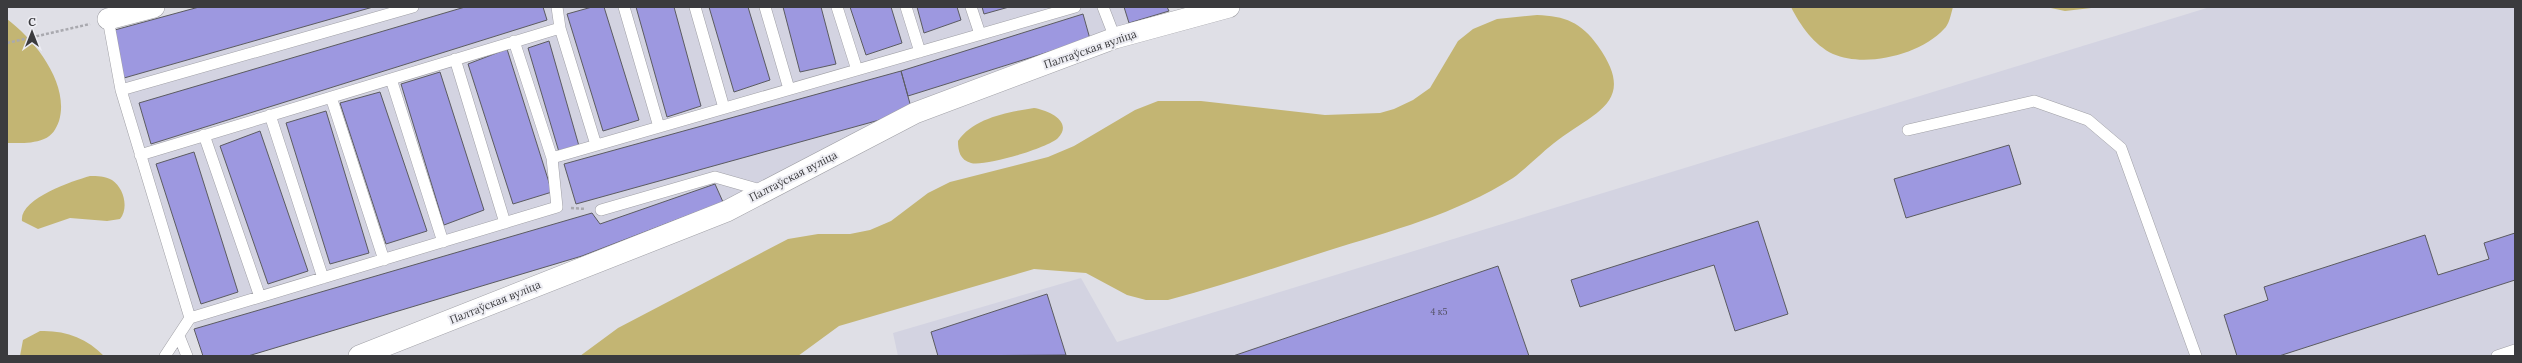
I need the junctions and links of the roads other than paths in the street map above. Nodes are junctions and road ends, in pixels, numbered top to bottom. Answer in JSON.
{"nodes":[{"id":1,"x":154,"y":7,"type":"edge"},
{"id":2,"x":413,"y":7,"type":"edge"},
{"id":3,"x":556,"y":7,"type":"edge"},
{"id":4,"x":624,"y":7,"type":"edge"},
{"id":5,"x":695,"y":7,"type":"edge"},
{"id":6,"x":765,"y":7,"type":"edge"},
{"id":7,"x":837,"y":7,"type":"edge"},
{"id":8,"x":906,"y":7,"type":"edge"},
{"id":9,"x":971,"y":7,"type":"edge"},
{"id":10,"x":1075,"y":7,"type":"edge"},
{"id":11,"x":1103,"y":7,"type":"edge"},
{"id":12,"x":1229,"y":7,"type":"edge"},
{"id":13,"x":1040,"y":12,"type":"edge"},
{"id":14,"x":1178,"y":14,"type":"edge"},
{"id":15,"x":108,"y":19,"type":"joint"},
{"id":16,"x":560,"y":28,"type":"junction"},
{"id":17,"x":980,"y":34,"type":"junction"},
{"id":18,"x":1115,"y":38,"type":"junction"},
{"id":19,"x":514,"y":41,"type":"junction"},
{"id":20,"x":920,"y":52,"type":"junction"},
{"id":21,"x":455,"y":60,"type":"junction"},
{"id":22,"x":857,"y":70,"type":"junction"},
{"id":23,"x":391,"y":78,"type":"junction"},
{"id":24,"x":121,"y":90,"type":"junction"},
{"id":25,"x":789,"y":90,"type":"junction"},
{"id":26,"x":330,"y":97,"type":"junction"},
{"id":27,"x":724,"y":108,"type":"junction"},
{"id":28,"x":270,"y":115,"type":"junction"},
{"id":29,"x":659,"y":127,"type":"junction"},
{"id":30,"x":1908,"y":130,"type":"dead end"},
{"id":31,"x":204,"y":135,"type":"junction"},
{"id":32,"x":596,"y":145,"type":"junction"},
{"id":33,"x":140,"y":154,"type":"junction"},
{"id":34,"x":552,"y":158,"type":"junction"},
{"id":35,"x":765,"y":191,"type":"junction"},
{"id":36,"x":601,"y":210,"type":"road end"},
{"id":37,"x":506,"y":223,"type":"junction"},
{"id":38,"x":443,"y":242,"type":"junction"},
{"id":39,"x":384,"y":260,"type":"junction"},
{"id":40,"x":323,"y":278,"type":"junction"},
{"id":41,"x":260,"y":297,"type":"junction"},
{"id":42,"x":190,"y":318,"type":"junction"},
{"id":43,"x":179,"y":336,"type":"junction"},
{"id":44,"x":2515,"y":350,"type":"edge"},
{"id":45,"x":165,"y":356,"type":"edge"},
{"id":46,"x":187,"y":356,"type":"edge"},
{"id":47,"x":359,"y":356,"type":"edge"},
{"id":48,"x":2196,"y":356,"type":"edge"},
{"id":49,"x":2497,"y":356,"type":"edge"}],
"edges":[{"from":1,"to":15,"type":"street"},
{"from":2,"to":24,"type":"lane"},
{"from":3,"to":16,"type":"lane"},
{"from":4,"to":29,"type":"lane"},
{"from":5,"to":27,"type":"lane"},
{"from":6,"to":25,"type":"lane"},
{"from":7,"to":22,"type":"lane"},
{"from":8,"to":20,"type":"lane"},
{"from":9,"to":17,"type":"lane"},
{"from":10,"to":13,"type":"lane"},
{"from":11,"to":18,"type":"lane"},
{"from":12,"to":14,"type":"street","name":"Палтаўская вуліца"},
{"from":13,"to":17,"type":"lane"},
{"from":14,"to":18,"type":"street","name":"Палтаўская вуліца"},
{"from":15,"to":24,"type":"lane"},
{"from":16,"to":19,"type":"lane"},
{"from":16,"to":32,"type":"lane"},
{"from":17,"to":20,"type":"lane"},
{"from":18,"to":35,"type":"street","name":"Палтаўская вуліца"},
{"from":19,"to":21,"type":"lane"},
{"from":19,"to":34,"type":"lane"},
{"from":20,"to":22,"type":"lane"},
{"from":21,"to":23,"type":"lane"},
{"from":21,"to":37,"type":"lane"},
{"from":22,"to":25,"type":"lane"},
{"from":23,"to":26,"type":"lane"},
{"from":23,"to":38,"type":"lane"},
{"from":24,"to":33,"type":"lane"},
{"from":25,"to":27,"type":"lane"},
{"from":26,"to":28,"type":"lane"},
{"from":26,"to":39,"type":"lane"},
{"from":27,"to":29,"type":"lane"},
{"from":28,"to":31,"type":"lane"},
{"from":28,"to":40,"type":"lane"},
{"from":29,"to":32,"type":"lane"},
{"from":30,"to":48,"type":"lane"},
{"from":31,"to":33,"type":"lane"},
{"from":31,"to":41,"type":"lane"},
{"from":32,"to":34,"type":"lane"},
{"from":33,"to":42,"type":"lane"},
{"from":34,"to":37,"type":"lane"},
{"from":35,"to":36,"type":"lane"},
{"from":35,"to":47,"type":"street","name":"Палтаўская вуліца"},
{"from":37,"to":38,"type":"lane"},
{"from":38,"to":39,"type":"lane"},
{"from":39,"to":40,"type":"lane"},
{"from":40,"to":41,"type":"lane"},
{"from":41,"to":42,"type":"lane"},
{"from":42,"to":43,"type":"lane"},
{"from":43,"to":45,"type":"lane"},
{"from":43,"to":46,"type":"lane"},
{"from":44,"to":49,"type":"lane"}]}
